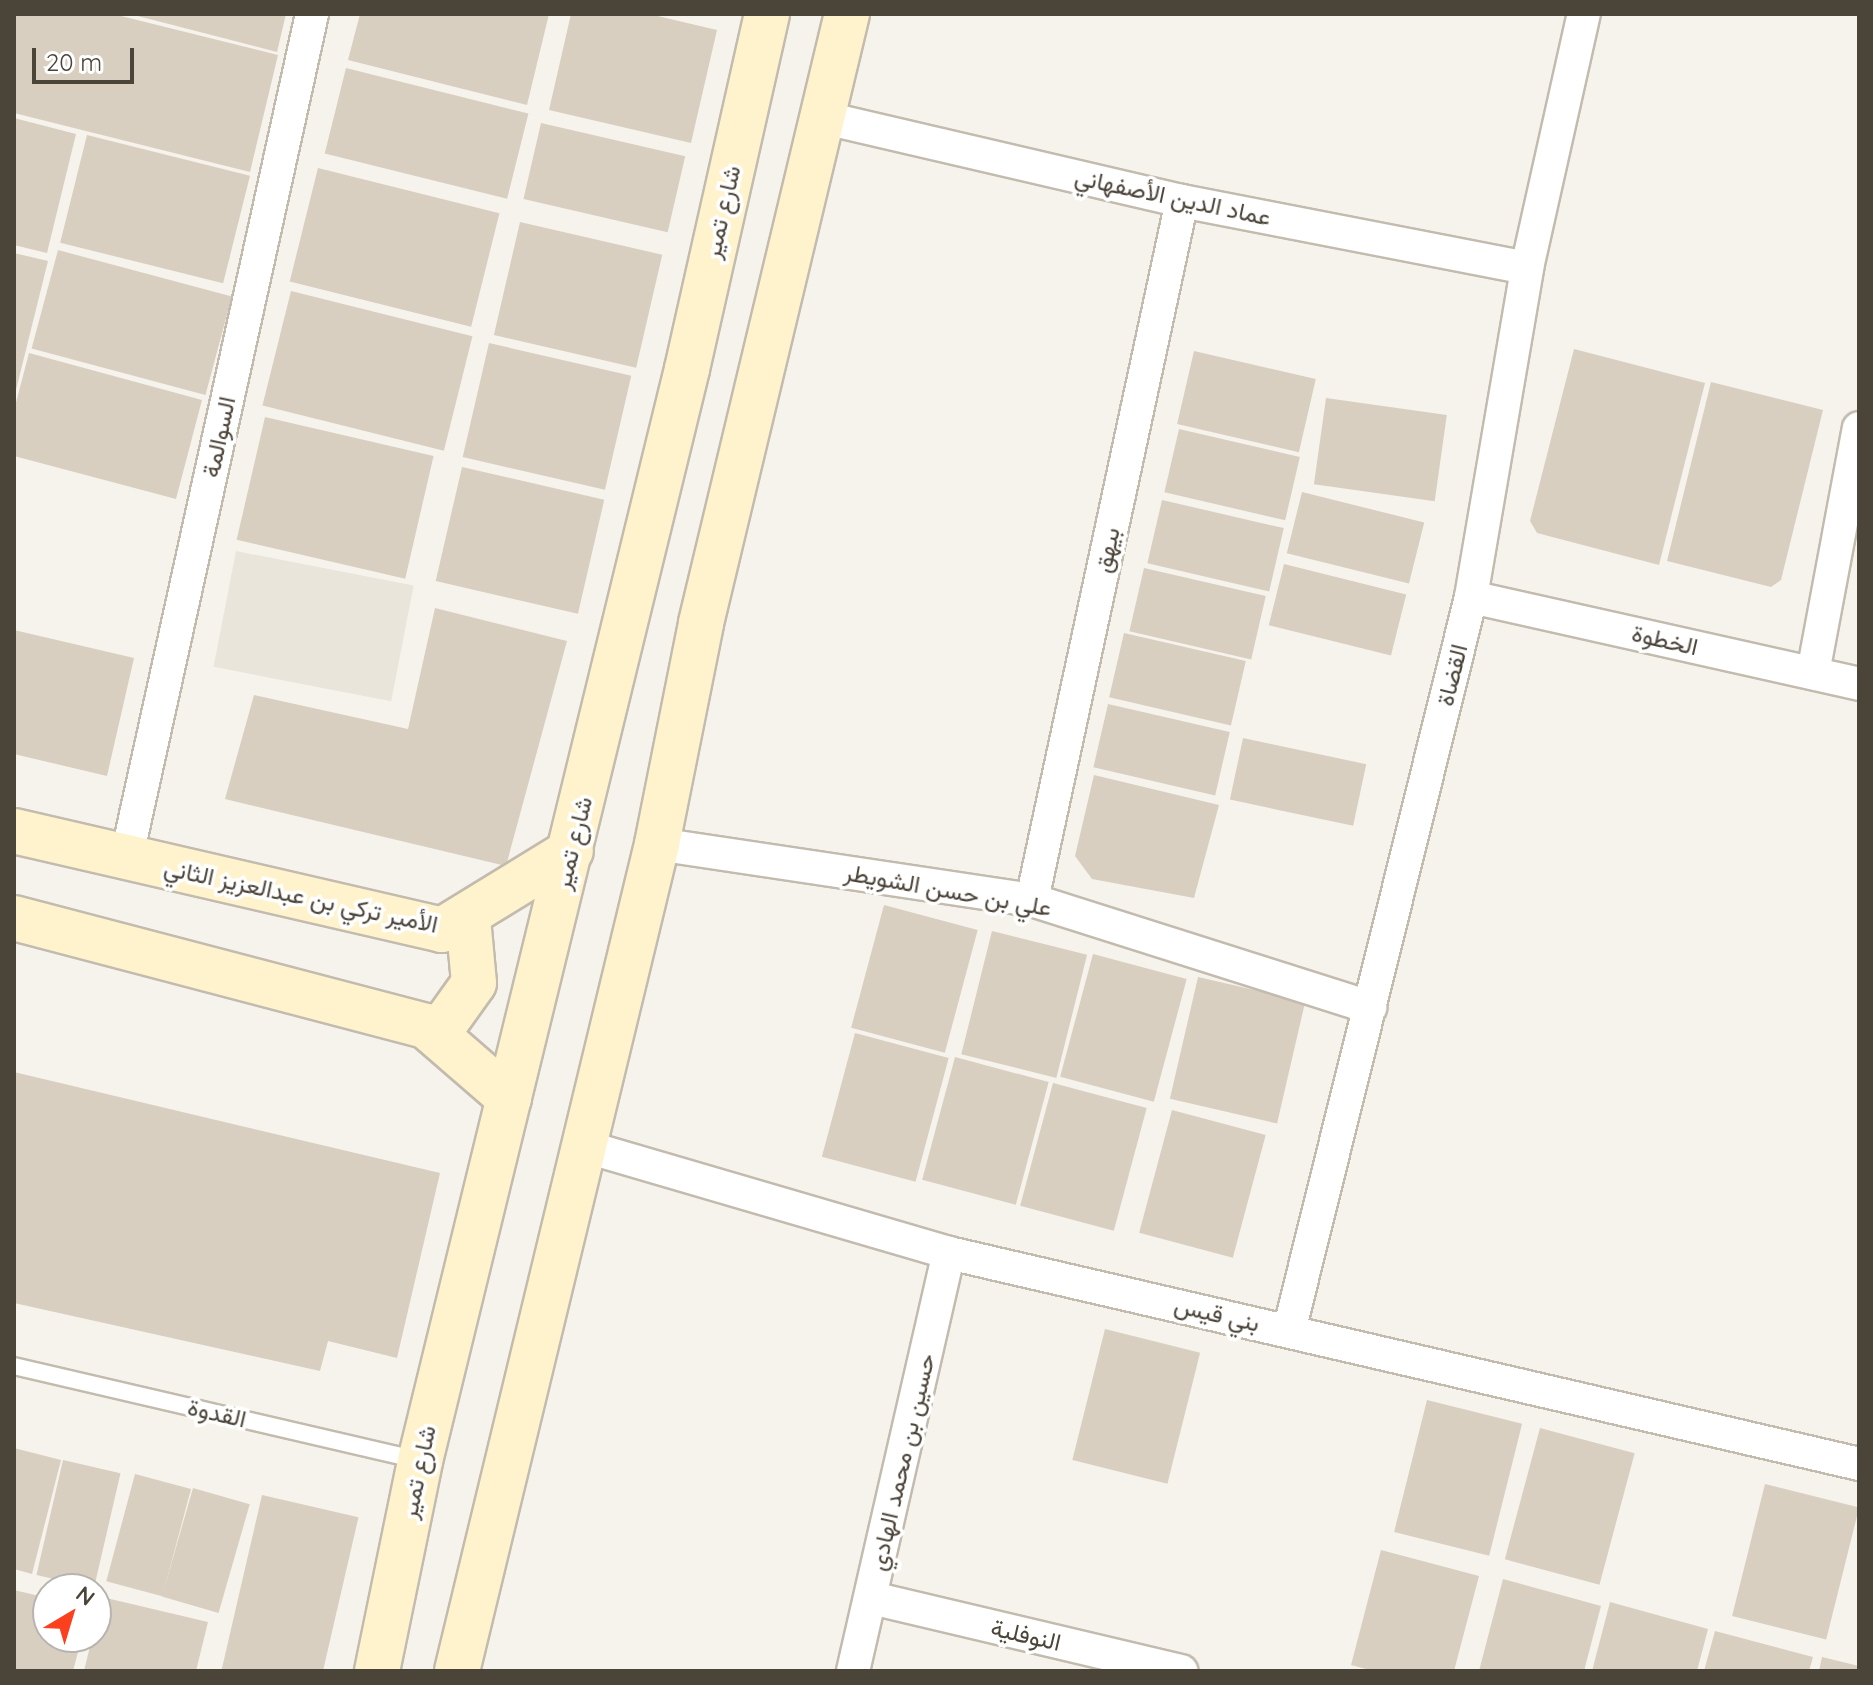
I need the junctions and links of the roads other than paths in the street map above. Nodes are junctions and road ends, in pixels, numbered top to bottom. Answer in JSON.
{"nodes":[{"id":1,"x":312,"y":14,"type":"edge"},
{"id":2,"x":767,"y":14,"type":"edge"},
{"id":3,"x":847,"y":14,"type":"edge"},
{"id":4,"x":1584,"y":14,"type":"edge"},
{"id":5,"x":821,"y":117,"type":"junction"},
{"id":6,"x":1182,"y":201,"type":"junction"},
{"id":7,"x":1527,"y":268,"type":"junction"},
{"id":8,"x":687,"y":369,"type":"junction"},
{"id":9,"x":756,"y":387,"type":"junction"},
{"id":10,"x":1859,"y":428,"type":"edge"},
{"id":11,"x":1471,"y":597,"type":"junction"},
{"id":12,"x":1813,"y":673,"type":"junction"},
{"id":13,"x":1859,"y":684,"type":"edge"},
{"id":14,"x":14,"y":831,"type":"edge"},
{"id":15,"x":657,"y":844,"type":"junction"},
{"id":16,"x":571,"y":851,"type":"junction"},
{"id":17,"x":126,"y":860,"type":"junction"},
{"id":18,"x":1032,"y":900,"type":"junction"},
{"id":19,"x":14,"y":918,"type":"edge"},
{"id":20,"x":468,"y":918,"type":"junction"},
{"id":21,"x":1370,"y":1007,"type":"junction"},
{"id":22,"x":439,"y":1032,"type":"junction"},
{"id":23,"x":509,"y":1098,"type":"junction"},
{"id":24,"x":580,"y":1145,"type":"junction"},
{"id":25,"x":949,"y":1253,"type":"junction"},
{"id":26,"x":1289,"y":1331,"type":"junction"},
{"id":27,"x":14,"y":1366,"type":"edge"},
{"id":28,"x":420,"y":1461,"type":"junction"},
{"id":29,"x":1859,"y":1464,"type":"edge"},
{"id":30,"x":872,"y":1598,"type":"junction"},
{"id":31,"x":377,"y":1671,"type":"edge"},
{"id":32,"x":457,"y":1671,"type":"edge"},
{"id":33,"x":853,"y":1671,"type":"edge"},
{"id":34,"x":1181,"y":1671,"type":"edge"}],
"edges":[{"from":1,"to":17,"type":"street","name":"السوالمة"},
{"from":2,"to":8,"type":"street","name":"شارع تمير"},
{"from":3,"to":5,"type":"street"},
{"from":4,"to":7,"type":"street","name":"القضاة"},
{"from":5,"to":6,"type":"street","name":"عماد الدين الأصفهاني"},
{"from":5,"to":9,"type":"street"},
{"from":6,"to":7,"type":"street","name":"عماد الدين الأصفهاني"},
{"from":6,"to":18,"type":"street","name":"بيهق"},
{"from":7,"to":11,"type":"street","name":"القضاة"},
{"from":8,"to":9,"type":"street"},
{"from":8,"to":16,"type":"street","name":"شارع تمير"},
{"from":9,"to":15,"type":"street"},
{"from":10,"to":12,"type":"street"},
{"from":11,"to":12,"type":"street","name":"الخطوة"},
{"from":11,"to":21,"type":"street","name":"القضاة"},
{"from":12,"to":13,"type":"street","name":"الخطوة"},
{"from":14,"to":17,"type":"street","name":"الأمير تركي بن عبدالعزيز الثاني"},
{"from":15,"to":18,"type":"street","name":"علي بن حسن الشويطر"},
{"from":15,"to":24,"type":"street"},
{"from":16,"to":20,"type":"street","name":"الأمير تركي بن عبدالعزيز الثاني"},
{"from":16,"to":23,"type":"street","name":"شارع تمير"},
{"from":17,"to":20,"type":"street","name":"الأمير تركي بن عبدالعزيز الثاني"},
{"from":18,"to":21,"type":"street","name":"علي بن حسن الشويطر"},
{"from":19,"to":22,"type":"street"},
{"from":20,"to":22,"type":"street"},
{"from":21,"to":26,"type":"street","name":"القضاة"},
{"from":22,"to":23,"type":"street"},
{"from":23,"to":28,"type":"street","name":"شارع تمير"},
{"from":24,"to":25,"type":"street","name":"بني قيس"},
{"from":24,"to":32,"type":"street"},
{"from":25,"to":26,"type":"street","name":"بني قيس"},
{"from":25,"to":30,"type":"street","name":"حسين بن محمد الهادي"},
{"from":26,"to":29,"type":"street","name":"بني قيس"},
{"from":27,"to":28,"type":"lane","name":"القدوة"},
{"from":28,"to":31,"type":"street","name":"شارع تمير"},
{"from":30,"to":33,"type":"street","name":"حسين بن محمد الهادي"},
{"from":30,"to":34,"type":"street","name":"النوفلية"}]}
